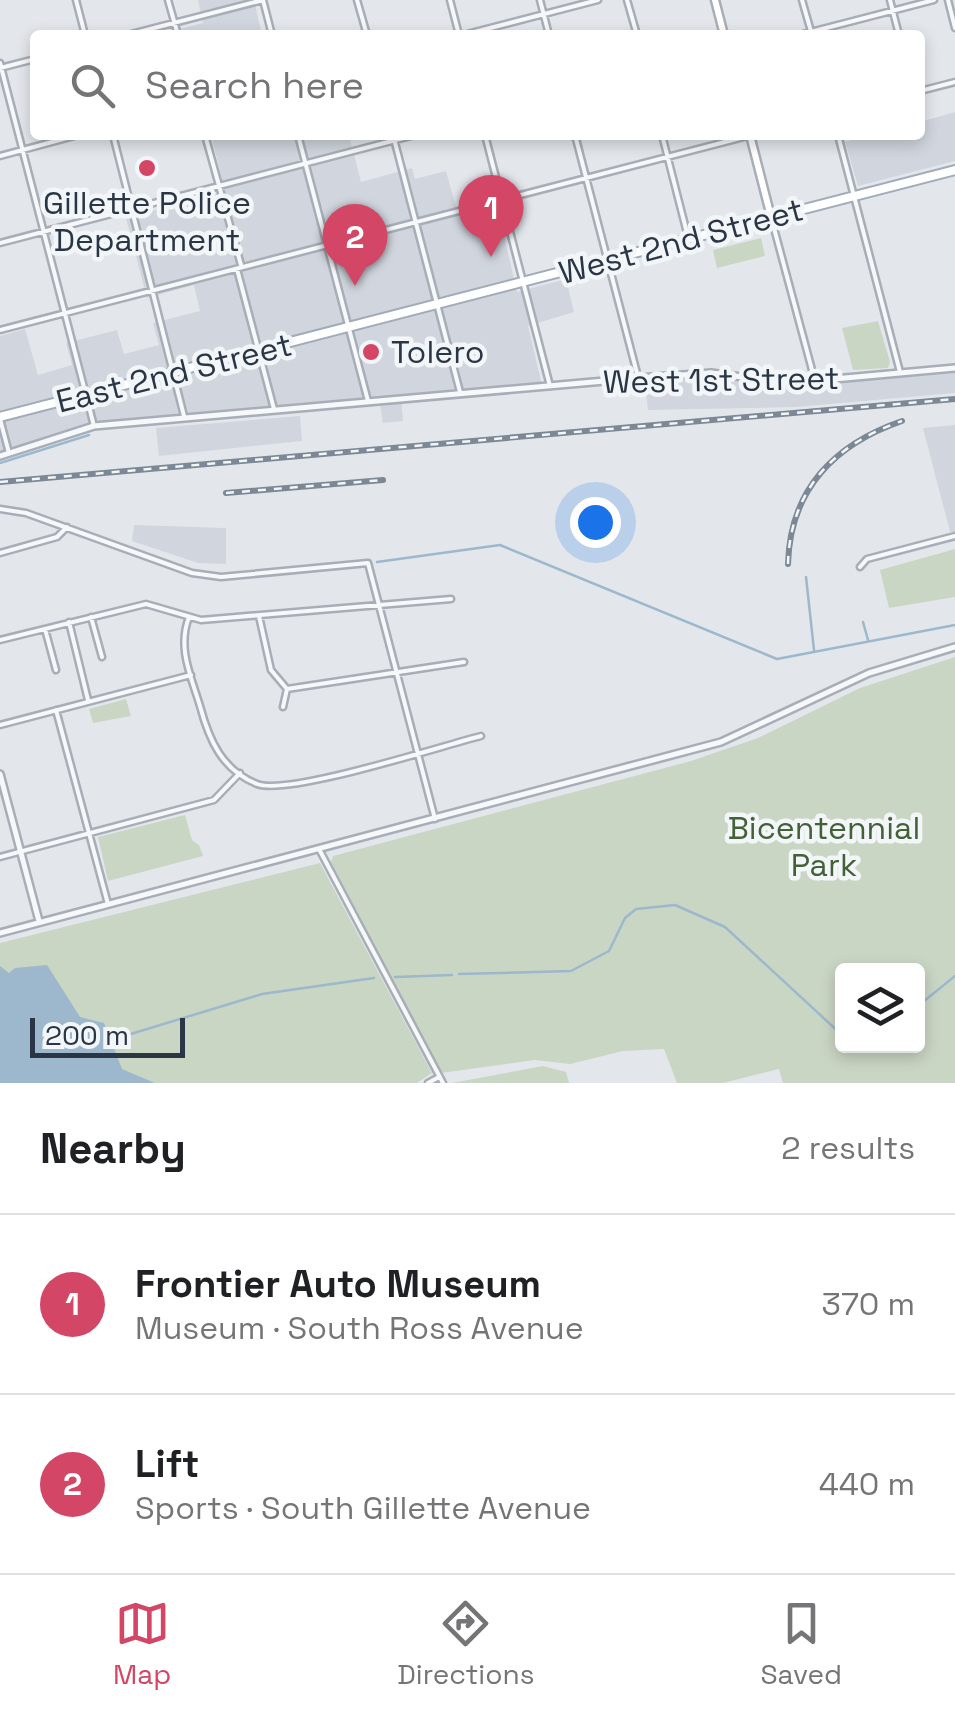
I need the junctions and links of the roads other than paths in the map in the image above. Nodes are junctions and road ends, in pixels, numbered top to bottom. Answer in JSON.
{"nodes":[{"id":1,"x":76,"y":0,"type":"edge"},
{"id":2,"x":168,"y":0,"type":"edge"},
{"id":3,"x":263,"y":0,"type":"edge"},
{"id":4,"x":358,"y":0,"type":"edge"},
{"id":5,"x":450,"y":0,"type":"edge"},
{"id":6,"x":540,"y":0,"type":"edge"},
{"id":7,"x":598,"y":0,"type":"edge"},
{"id":8,"x":627,"y":0,"type":"edge"},
{"id":9,"x":715,"y":0,"type":"edge"},
{"id":10,"x":802,"y":0,"type":"edge"},
{"id":11,"x":890,"y":0,"type":"edge"},
{"id":12,"x":934,"y":0,"type":"edge"},
{"id":13,"x":948,"y":0,"type":"edge"},
{"id":14,"x":892,"y":11,"type":"junction"},
{"id":15,"x":544,"y":14,"type":"junction"},
{"id":16,"x":175,"y":23,"type":"junction"},
{"id":17,"x":955,"y":28,"type":"edge"},
{"id":18,"x":84,"y":30,"type":"edge"},
{"id":19,"x":147,"y":30,"type":"edge"},
{"id":20,"x":177,"y":30,"type":"edge"},
{"id":21,"x":271,"y":30,"type":"edge"},
{"id":22,"x":365,"y":30,"type":"edge"},
{"id":23,"x":459,"y":30,"type":"edge"},
{"id":24,"x":481,"y":30,"type":"edge"},
{"id":25,"x":548,"y":30,"type":"edge"},
{"id":26,"x":635,"y":30,"type":"edge"},
{"id":27,"x":723,"y":30,"type":"edge"},
{"id":28,"x":810,"y":30,"type":"edge"},
{"id":29,"x":825,"y":30,"type":"edge"},
{"id":30,"x":898,"y":30,"type":"edge"},
{"id":31,"x":30,"y":60,"type":"edge"},
{"id":32,"x":0,"y":66,"type":"edge"},
{"id":33,"x":955,"y":82,"type":"edge"},
{"id":34,"x":925,"y":90,"type":"edge"},
{"id":35,"x":58,"y":140,"type":"edge"},
{"id":36,"x":114,"y":140,"type":"edge"},
{"id":37,"x":206,"y":140,"type":"edge"},
{"id":38,"x":299,"y":140,"type":"edge"},
{"id":39,"x":386,"y":140,"type":"edge"},
{"id":40,"x":394,"y":140,"type":"edge"},
{"id":41,"x":485,"y":140,"type":"edge"},
{"id":42,"x":575,"y":140,"type":"edge"},
{"id":43,"x":663,"y":140,"type":"edge"},
{"id":44,"x":732,"y":140,"type":"edge"},
{"id":45,"x":752,"y":140,"type":"edge"},
{"id":46,"x":839,"y":140,"type":"edge"},
{"id":47,"x":22,"y":149,"type":"junction"},
{"id":48,"x":0,"y":156,"type":"edge"},
{"id":49,"x":668,"y":157,"type":"junction"},
{"id":50,"x":306,"y":163,"type":"junction"},
{"id":51,"x":955,"y":170,"type":"edge"},
{"id":52,"x":586,"y":178,"type":"junction"},
{"id":53,"x":219,"y":186,"type":"junction"},
{"id":54,"x":854,"y":196,"type":"junction"},
{"id":55,"x":502,"y":201,"type":"junction"},
{"id":56,"x":131,"y":209,"type":"junction"},
{"id":57,"x":771,"y":217,"type":"junction"},
{"id":58,"x":416,"y":223,"type":"junction"},
{"id":59,"x":44,"y":231,"type":"junction"},
{"id":60,"x":689,"y":239,"type":"junction"},
{"id":61,"x":0,"y":243,"type":"edge"},
{"id":62,"x":327,"y":246,"type":"junction"},
{"id":63,"x":607,"y":260,"type":"junction"},
{"id":64,"x":240,"y":268,"type":"junction"},
{"id":65,"x":523,"y":282,"type":"junction"},
{"id":66,"x":152,"y":291,"type":"junction"},
{"id":67,"x":436,"y":304,"type":"junction"},
{"id":68,"x":65,"y":313,"type":"junction"},
{"id":69,"x":348,"y":328,"type":"junction"},
{"id":70,"x":0,"y":330,"type":"edge"},
{"id":71,"x":259,"y":350,"type":"junction"},
{"id":72,"x":955,"y":368,"type":"edge"},
{"id":73,"x":172,"y":373,"type":"junction"},
{"id":74,"x":900,"y":373,"type":"junction"},
{"id":75,"x":639,"y":378,"type":"junction"},
{"id":76,"x":814,"y":380,"type":"junction"},
{"id":77,"x":550,"y":386,"type":"junction"},
{"id":78,"x":460,"y":394,"type":"junction"},
{"id":79,"x":86,"y":396,"type":"junction"},
{"id":80,"x":368,"y":402,"type":"junction"},
{"id":81,"x":275,"y":410,"type":"junction"},
{"id":82,"x":0,"y":418,"type":"edge"},
{"id":83,"x":184,"y":420,"type":"junction"},
{"id":84,"x":94,"y":426,"type":"junction"},
{"id":85,"x":9,"y":453,"type":"junction"},
{"id":86,"x":0,"y":456,"type":"edge"},
{"id":87,"x":0,"y":508,"type":"edge"},
{"id":88,"x":67,"y":527,"type":"junction"},
{"id":89,"x":955,"y":536,"type":"edge"},
{"id":90,"x":0,"y":552,"type":"edge"},
{"id":91,"x":860,"y":567,"type":"dead end"},
{"id":92,"x":451,"y":599,"type":"dead end"},
{"id":93,"x":378,"y":605,"type":"junction"},
{"id":94,"x":92,"y":616,"type":"junction"},
{"id":95,"x":259,"y":616,"type":"junction"},
{"id":96,"x":189,"y":617,"type":"junction"},
{"id":97,"x":70,"y":622,"type":"junction"},
{"id":98,"x":45,"y":629,"type":"junction"},
{"id":99,"x":0,"y":640,"type":"edge"},
{"id":100,"x":955,"y":647,"type":"edge"},
{"id":101,"x":102,"y":658,"type":"dead end"},
{"id":102,"x":464,"y":662,"type":"dead end"},
{"id":103,"x":56,"y":670,"type":"dead end"},
{"id":104,"x":396,"y":674,"type":"junction"},
{"id":105,"x":191,"y":675,"type":"junction"},
{"id":106,"x":287,"y":689,"type":"junction"},
{"id":107,"x":88,"y":702,"type":"junction"},
{"id":108,"x":284,"y":707,"type":"dead end"},
{"id":109,"x":56,"y":710,"type":"junction"},
{"id":110,"x":0,"y":725,"type":"edge"},
{"id":111,"x":481,"y":736,"type":"dead end"},
{"id":112,"x":417,"y":752,"type":"junction"},
{"id":113,"x":240,"y":773,"type":"junction"},
{"id":114,"x":0,"y":774,"type":"edge"},
{"id":115,"x":435,"y":818,"type":"junction"},
{"id":116,"x":89,"y":834,"type":"junction"},
{"id":117,"x":319,"y":849,"type":"junction"},
{"id":118,"x":21,"y":852,"type":"junction"},
{"id":119,"x":0,"y":858,"type":"edge"},
{"id":120,"x":108,"y":904,"type":"junction"},
{"id":121,"x":39,"y":922,"type":"junction"},
{"id":122,"x":0,"y":932,"type":"edge"},
{"id":123,"x":441,"y":1080,"type":"edge"},
{"id":124,"x":428,"y":1083,"type":"edge"}],
"edges":[{"from":1,"to":18,"type":"street"},
{"from":2,"to":16,"type":"street"},
{"from":3,"to":16,"type":"street"},
{"from":3,"to":21,"type":"street"},
{"from":4,"to":22,"type":"street"},
{"from":5,"to":23,"type":"street"},
{"from":6,"to":15,"type":"street"},
{"from":7,"to":15,"type":"street"},
{"from":8,"to":26,"type":"street"},
{"from":9,"to":27,"type":"main road"},
{"from":10,"to":28,"type":"street"},
{"from":11,"to":14,"type":"street"},
{"from":12,"to":14,"type":"street"},
{"from":13,"to":17,"type":"street"},
{"from":14,"to":29,"type":"street"},
{"from":14,"to":30,"type":"street"},
{"from":15,"to":24,"type":"street"},
{"from":15,"to":25,"type":"street"},
{"from":16,"to":19,"type":"street"},
{"from":16,"to":20,"type":"street"},
{"from":31,"to":32,"type":"street"},
{"from":32,"to":47,"type":"street"},
{"from":33,"to":34,"type":"street"},
{"from":35,"to":47,"type":"street"},
{"from":36,"to":56,"type":"street"},
{"from":37,"to":53,"type":"street"},
{"from":38,"to":50,"type":"street"},
{"from":39,"to":50,"type":"street"},
{"from":40,"to":58,"type":"street"},
{"from":41,"to":55,"type":"street"},
{"from":42,"to":52,"type":"street"},
{"from":43,"to":49,"type":"street"},
{"from":44,"to":49,"type":"street"},
{"from":45,"to":57,"type":"main road"},
{"from":46,"to":54,"type":"street"},
{"from":47,"to":48,"type":"street"},
{"from":47,"to":59,"type":"street"},
{"from":49,"to":52,"type":"street"},
{"from":49,"to":60,"type":"street"},
{"from":50,"to":53,"type":"street"},
{"from":50,"to":62,"type":"street"},
{"from":51,"to":54,"type":"main road","name":"West 2nd Street"},
{"from":52,"to":55,"type":"street"},
{"from":52,"to":63,"type":"street"},
{"from":53,"to":56,"type":"street"},
{"from":53,"to":64,"type":"street"},
{"from":54,"to":57,"type":"main road","name":"West 2nd Street"},
{"from":54,"to":74,"type":"street"},
{"from":55,"to":58,"type":"street"},
{"from":55,"to":65,"type":"street"},
{"from":56,"to":59,"type":"street"},
{"from":56,"to":66,"type":"street"},
{"from":57,"to":60,"type":"main road","name":"West 2nd Street"},
{"from":57,"to":76,"type":"street"},
{"from":58,"to":62,"type":"street"},
{"from":58,"to":67,"type":"street"},
{"from":59,"to":61,"type":"street"},
{"from":59,"to":68,"type":"street"},
{"from":60,"to":63,"type":"main road","name":"West 2nd Street"},
{"from":62,"to":64,"type":"street"},
{"from":62,"to":69,"type":"street"},
{"from":63,"to":65,"type":"main road","name":"West 2nd Street"},
{"from":63,"to":75,"type":"street"},
{"from":64,"to":66,"type":"street"},
{"from":64,"to":71,"type":"street"},
{"from":65,"to":67,"type":"main road","name":"West 2nd Street"},
{"from":65,"to":77,"type":"street"},
{"from":66,"to":68,"type":"street"},
{"from":66,"to":73,"type":"street"},
{"from":67,"to":69,"type":"main road","name":"West 2nd Street"},
{"from":67,"to":78,"type":"street"},
{"from":68,"to":70,"type":"street"},
{"from":68,"to":79,"type":"street"},
{"from":69,"to":71,"type":"main road","name":"East 2nd Street"},
{"from":69,"to":80,"type":"street"},
{"from":71,"to":73,"type":"main road","name":"East 2nd Street"},
{"from":71,"to":81,"type":"street"},
{"from":72,"to":74,"type":"street","name":"West 1st Street"},
{"from":73,"to":79,"type":"main road","name":"East 2nd Street"},
{"from":73,"to":83,"type":"street"},
{"from":74,"to":76,"type":"street","name":"West 1st Street"},
{"from":75,"to":76,"type":"street","name":"West 1st Street"},
{"from":75,"to":77,"type":"street","name":"West 1st Street"},
{"from":77,"to":78,"type":"street","name":"West 1st Street"},
{"from":78,"to":80,"type":"street","name":"West 1st Street"},
{"from":79,"to":82,"type":"main road","name":"East 2nd Street"},
{"from":79,"to":84,"type":"street"},
{"from":80,"to":81,"type":"street","name":"West 1st Street"},
{"from":81,"to":83,"type":"street","name":"West 1st Street"},
{"from":82,"to":85,"type":"street"},
{"from":83,"to":84,"type":"street","name":"West 1st Street"},
{"from":84,"to":85,"type":"street","name":"West 1st Street"},
{"from":85,"to":86,"type":"street","name":"West 1st Street"},
{"from":87,"to":88,"type":"street"},
{"from":88,"to":90,"type":"street"},
{"from":88,"to":93,"type":"street"},
{"from":89,"to":91,"type":"street"},
{"from":92,"to":93,"type":"street"},
{"from":93,"to":95,"type":"street"},
{"from":93,"to":104,"type":"street"},
{"from":94,"to":96,"type":"street"},
{"from":94,"to":97,"type":"street"},
{"from":94,"to":101,"type":"street"},
{"from":95,"to":96,"type":"street"},
{"from":95,"to":106,"type":"street"},
{"from":96,"to":105,"type":"street"},
{"from":97,"to":98,"type":"street"},
{"from":97,"to":107,"type":"street"},
{"from":98,"to":99,"type":"street"},
{"from":98,"to":103,"type":"street"},
{"from":100,"to":115,"type":"street"},
{"from":102,"to":104,"type":"street"},
{"from":104,"to":106,"type":"street"},
{"from":104,"to":112,"type":"street"},
{"from":105,"to":107,"type":"street"},
{"from":105,"to":113,"type":"street"},
{"from":106,"to":108,"type":"street"},
{"from":107,"to":109,"type":"street"},
{"from":109,"to":110,"type":"street"},
{"from":109,"to":116,"type":"street"},
{"from":111,"to":112,"type":"street"},
{"from":112,"to":113,"type":"street"},
{"from":112,"to":115,"type":"street"},
{"from":113,"to":116,"type":"street"},
{"from":114,"to":118,"type":"street"},
{"from":115,"to":117,"type":"street"},
{"from":116,"to":118,"type":"street"},
{"from":116,"to":120,"type":"street"},
{"from":117,"to":120,"type":"street"},
{"from":117,"to":123,"type":"street"},
{"from":118,"to":119,"type":"street"},
{"from":118,"to":121,"type":"street"},
{"from":120,"to":121,"type":"street"},
{"from":121,"to":122,"type":"street"},
{"from":123,"to":124,"type":"street"}]}
